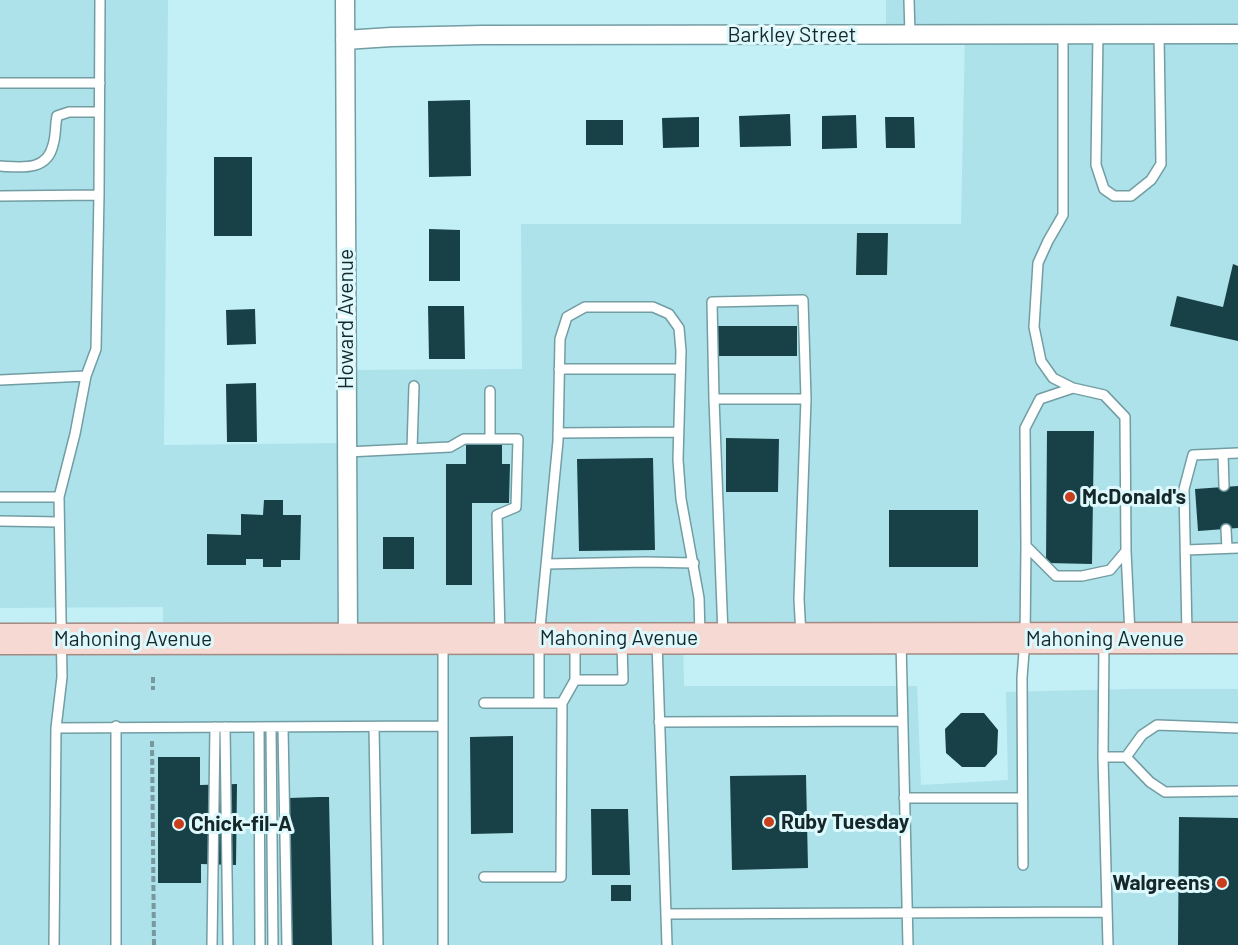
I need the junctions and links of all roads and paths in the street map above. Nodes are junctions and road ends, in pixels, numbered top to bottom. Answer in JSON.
{"nodes":[{"id":1,"x":100,"y":0,"type":"edge"},
{"id":2,"x":345,"y":0,"type":"edge"},
{"id":3,"x":909,"y":0,"type":"edge"},
{"id":4,"x":909,"y":34,"type":"junction"},
{"id":5,"x":1063,"y":34,"type":"junction"},
{"id":6,"x":1098,"y":34,"type":"junction"},
{"id":7,"x":1159,"y":34,"type":"junction"},
{"id":8,"x":1238,"y":34,"type":"edge"},
{"id":9,"x":345,"y":40,"type":"junction"},
{"id":10,"x":0,"y":82,"type":"edge"},
{"id":11,"x":100,"y":83,"type":"junction"},
{"id":12,"x":99,"y":112,"type":"junction"},
{"id":13,"x":0,"y":166,"type":"edge"},
{"id":14,"x":99,"y":195,"type":"junction"},
{"id":15,"x":0,"y":196,"type":"edge"},
{"id":16,"x":558,"y":369,"type":"junction"},
{"id":17,"x":680,"y":369,"type":"junction"},
{"id":18,"x":86,"y":376,"type":"junction"},
{"id":19,"x":0,"y":380,"type":"edge"},
{"id":20,"x":414,"y":386,"type":"dead end"},
{"id":21,"x":1072,"y":388,"type":"junction"},
{"id":22,"x":489,"y":391,"type":"dead end"},
{"id":23,"x":714,"y":399,"type":"junction"},
{"id":24,"x":806,"y":399,"type":"junction"},
{"id":25,"x":678,"y":432,"type":"junction"},
{"id":26,"x":558,"y":433,"type":"junction"},
{"id":27,"x":490,"y":439,"type":"junction"},
{"id":28,"x":412,"y":449,"type":"junction"},
{"id":29,"x":347,"y":452,"type":"junction"},
{"id":30,"x":1238,"y":453,"type":"edge"},
{"id":31,"x":1223,"y":454,"type":"junction"},
{"id":32,"x":1224,"y":486,"type":"dead end"},
{"id":33,"x":0,"y":497,"type":"edge"},
{"id":34,"x":58,"y":497,"type":"junction"},
{"id":35,"x":0,"y":521,"type":"edge"},
{"id":36,"x":59,"y":522,"type":"junction"},
{"id":37,"x":1226,"y":529,"type":"dead end"},
{"id":38,"x":1026,"y":546,"type":"junction"},
{"id":39,"x":1227,"y":548,"type":"junction"},
{"id":40,"x":1238,"y":548,"type":"edge"},
{"id":41,"x":1185,"y":549,"type":"junction"},
{"id":42,"x":1126,"y":551,"type":"junction"},
{"id":43,"x":694,"y":563,"type":"junction"},
{"id":44,"x":546,"y":564,"type":"junction"},
{"id":45,"x":61,"y":638,"type":"junction"},
{"id":46,"x":443,"y":638,"type":"junction"},
{"id":47,"x":500,"y":638,"type":"junction"},
{"id":48,"x":539,"y":638,"type":"junction"},
{"id":49,"x":575,"y":638,"type":"junction"},
{"id":50,"x":621,"y":638,"type":"junction"},
{"id":51,"x":657,"y":638,"type":"junction"},
{"id":52,"x":712,"y":638,"type":"junction"},
{"id":53,"x":801,"y":638,"type":"junction"},
{"id":54,"x":1238,"y":638,"type":"edge"},
{"id":55,"x":0,"y":639,"type":"edge"},
{"id":56,"x":348,"y":639,"type":"junction"},
{"id":57,"x":901,"y":639,"type":"junction"},
{"id":58,"x":1025,"y":639,"type":"junction"},
{"id":59,"x":1117,"y":639,"type":"junction"},
{"id":60,"x":1187,"y":639,"type":"junction"},
{"id":61,"x":153,"y":677,"type":"dead end"},
{"id":62,"x":575,"y":680,"type":"junction"},
{"id":63,"x":153,"y":690,"type":"dead end"},
{"id":64,"x":484,"y":703,"type":"dead end"},
{"id":65,"x":562,"y":703,"type":"junction"},
{"id":66,"x":539,"y":704,"type":"junction"},
{"id":67,"x":902,"y":721,"type":"junction"},
{"id":68,"x":659,"y":722,"type":"junction"},
{"id":69,"x":116,"y":726,"type":"junction"},
{"id":70,"x":443,"y":726,"type":"junction"},
{"id":71,"x":220,"y":727,"type":"junction"},
{"id":72,"x":259,"y":727,"type":"junction"},
{"id":73,"x":271,"y":727,"type":"junction"},
{"id":74,"x":282,"y":727,"type":"junction"},
{"id":75,"x":374,"y":727,"type":"junction"},
{"id":76,"x":56,"y":728,"type":"junction"},
{"id":77,"x":1238,"y":728,"type":"edge"},
{"id":78,"x":152,"y":741,"type":"dead end"},
{"id":79,"x":1103,"y":757,"type":"junction"},
{"id":80,"x":1126,"y":757,"type":"junction"},
{"id":81,"x":1238,"y":791,"type":"edge"},
{"id":82,"x":904,"y":798,"type":"junction"},
{"id":83,"x":1022,"y":798,"type":"junction"},
{"id":84,"x":1023,"y":865,"type":"dead end"},
{"id":85,"x":484,"y":878,"type":"dead end"},
{"id":86,"x":907,"y":912,"type":"junction"},
{"id":87,"x":1107,"y":912,"type":"junction"},
{"id":88,"x":666,"y":914,"type":"junction"},
{"id":89,"x":54,"y":945,"type":"edge"},
{"id":90,"x":116,"y":945,"type":"edge"},
{"id":91,"x":154,"y":945,"type":"edge"},
{"id":92,"x":212,"y":945,"type":"edge"},
{"id":93,"x":228,"y":945,"type":"edge"},
{"id":94,"x":260,"y":945,"type":"edge"},
{"id":95,"x":273,"y":945,"type":"edge"},
{"id":96,"x":288,"y":945,"type":"edge"},
{"id":97,"x":378,"y":945,"type":"edge"},
{"id":98,"x":443,"y":945,"type":"edge"},
{"id":99,"x":667,"y":945,"type":"edge"},
{"id":100,"x":908,"y":945,"type":"edge"},
{"id":101,"x":1108,"y":945,"type":"edge"}],
"edges":[{"from":1,"to":11,"type":"lane"},
{"from":2,"to":9,"type":"street","name":"Howard Avenue"},
{"from":3,"to":4,"type":"lane"},
{"from":4,"to":5,"type":"street","name":"Barkley Street"},
{"from":4,"to":9,"type":"street","name":"Barkley Street"},
{"from":5,"to":6,"type":"street","name":"Barkley Street"},
{"from":5,"to":21,"type":"lane"},
{"from":6,"to":7,"type":"street","name":"Barkley Street"},
{"from":6,"to":7,"type":"lane"},
{"from":7,"to":8,"type":"street","name":"Barkley Street"},
{"from":9,"to":29,"type":"street","name":"Howard Avenue"},
{"from":10,"to":11,"type":"lane"},
{"from":11,"to":12,"type":"lane"},
{"from":12,"to":13,"type":"lane"},
{"from":12,"to":14,"type":"lane"},
{"from":14,"to":15,"type":"lane"},
{"from":14,"to":18,"type":"lane"},
{"from":16,"to":17,"type":"lane"},
{"from":16,"to":17,"type":"lane"},
{"from":16,"to":26,"type":"lane"},
{"from":17,"to":25,"type":"lane"},
{"from":18,"to":19,"type":"lane"},
{"from":18,"to":34,"type":"lane"},
{"from":20,"to":28,"type":"lane"},
{"from":21,"to":38,"type":"lane"},
{"from":21,"to":42,"type":"lane"},
{"from":22,"to":27,"type":"lane"},
{"from":23,"to":24,"type":"lane"},
{"from":23,"to":24,"type":"lane"},
{"from":23,"to":52,"type":"lane"},
{"from":24,"to":53,"type":"lane"},
{"from":25,"to":26,"type":"lane"},
{"from":25,"to":43,"type":"lane"},
{"from":26,"to":44,"type":"lane"},
{"from":27,"to":28,"type":"lane"},
{"from":27,"to":47,"type":"lane"},
{"from":28,"to":29,"type":"lane"},
{"from":29,"to":56,"type":"street","name":"Howard Avenue"},
{"from":30,"to":31,"type":"lane"},
{"from":31,"to":32,"type":"lane"},
{"from":31,"to":41,"type":"lane"},
{"from":33,"to":34,"type":"lane"},
{"from":34,"to":36,"type":"lane"},
{"from":35,"to":36,"type":"lane"},
{"from":36,"to":45,"type":"lane"},
{"from":37,"to":39,"type":"lane"},
{"from":38,"to":42,"type":"lane"},
{"from":38,"to":58,"type":"lane"},
{"from":39,"to":40,"type":"lane"},
{"from":39,"to":41,"type":"lane"},
{"from":41,"to":60,"type":"lane"},
{"from":42,"to":59,"type":"lane"},
{"from":43,"to":44,"type":"lane"},
{"from":43,"to":52,"type":"lane"},
{"from":44,"to":48,"type":"lane"},
{"from":45,"to":55,"type":"main road","name":"Mahoning Avenue"},
{"from":45,"to":56,"type":"main road","name":"Mahoning Avenue"},
{"from":45,"to":76,"type":"lane"},
{"from":46,"to":47,"type":"main road","name":"Mahoning Avenue"},
{"from":46,"to":56,"type":"main road","name":"Mahoning Avenue"},
{"from":46,"to":70,"type":"lane"},
{"from":47,"to":48,"type":"main road","name":"Mahoning Avenue"},
{"from":48,"to":49,"type":"main road","name":"Mahoning Avenue"},
{"from":48,"to":66,"type":"lane"},
{"from":49,"to":50,"type":"main road","name":"Mahoning Avenue"},
{"from":49,"to":62,"type":"lane"},
{"from":50,"to":51,"type":"main road","name":"Mahoning Avenue"},
{"from":50,"to":62,"type":"lane"},
{"from":51,"to":52,"type":"main road","name":"Mahoning Avenue"},
{"from":51,"to":68,"type":"lane"},
{"from":52,"to":53,"type":"main road","name":"Mahoning Avenue"},
{"from":53,"to":57,"type":"main road","name":"Mahoning Avenue"},
{"from":54,"to":60,"type":"main road","name":"Mahoning Avenue"},
{"from":57,"to":58,"type":"main road","name":"Mahoning Avenue"},
{"from":57,"to":67,"type":"lane"},
{"from":58,"to":59,"type":"main road","name":"Mahoning Avenue"},
{"from":58,"to":83,"type":"lane"},
{"from":59,"to":60,"type":"main road","name":"Mahoning Avenue"},
{"from":59,"to":79,"type":"lane"},
{"from":61,"to":63,"type":"path"},
{"from":62,"to":65,"type":"lane"},
{"from":64,"to":66,"type":"lane"},
{"from":65,"to":66,"type":"lane"},
{"from":65,"to":85,"type":"lane"},
{"from":67,"to":68,"type":"lane"},
{"from":67,"to":82,"type":"lane"},
{"from":68,"to":88,"type":"lane"},
{"from":69,"to":71,"type":"lane"},
{"from":69,"to":76,"type":"lane"},
{"from":69,"to":90,"type":"lane"},
{"from":70,"to":75,"type":"lane"},
{"from":70,"to":98,"type":"lane"},
{"from":71,"to":72,"type":"lane"},
{"from":71,"to":92,"type":"lane"},
{"from":71,"to":93,"type":"lane"},
{"from":72,"to":73,"type":"lane"},
{"from":72,"to":94,"type":"lane"},
{"from":73,"to":74,"type":"lane"},
{"from":73,"to":95,"type":"lane"},
{"from":74,"to":75,"type":"lane"},
{"from":74,"to":96,"type":"lane"},
{"from":75,"to":97,"type":"lane"},
{"from":76,"to":89,"type":"lane"},
{"from":77,"to":80,"type":"lane"},
{"from":78,"to":91,"type":"path"},
{"from":79,"to":80,"type":"lane"},
{"from":79,"to":87,"type":"lane"},
{"from":80,"to":81,"type":"lane"},
{"from":82,"to":83,"type":"lane"},
{"from":82,"to":86,"type":"lane"},
{"from":83,"to":84,"type":"lane"},
{"from":86,"to":87,"type":"lane"},
{"from":86,"to":88,"type":"lane"},
{"from":86,"to":100,"type":"lane"},
{"from":87,"to":101,"type":"lane"},
{"from":88,"to":99,"type":"lane"}]}
